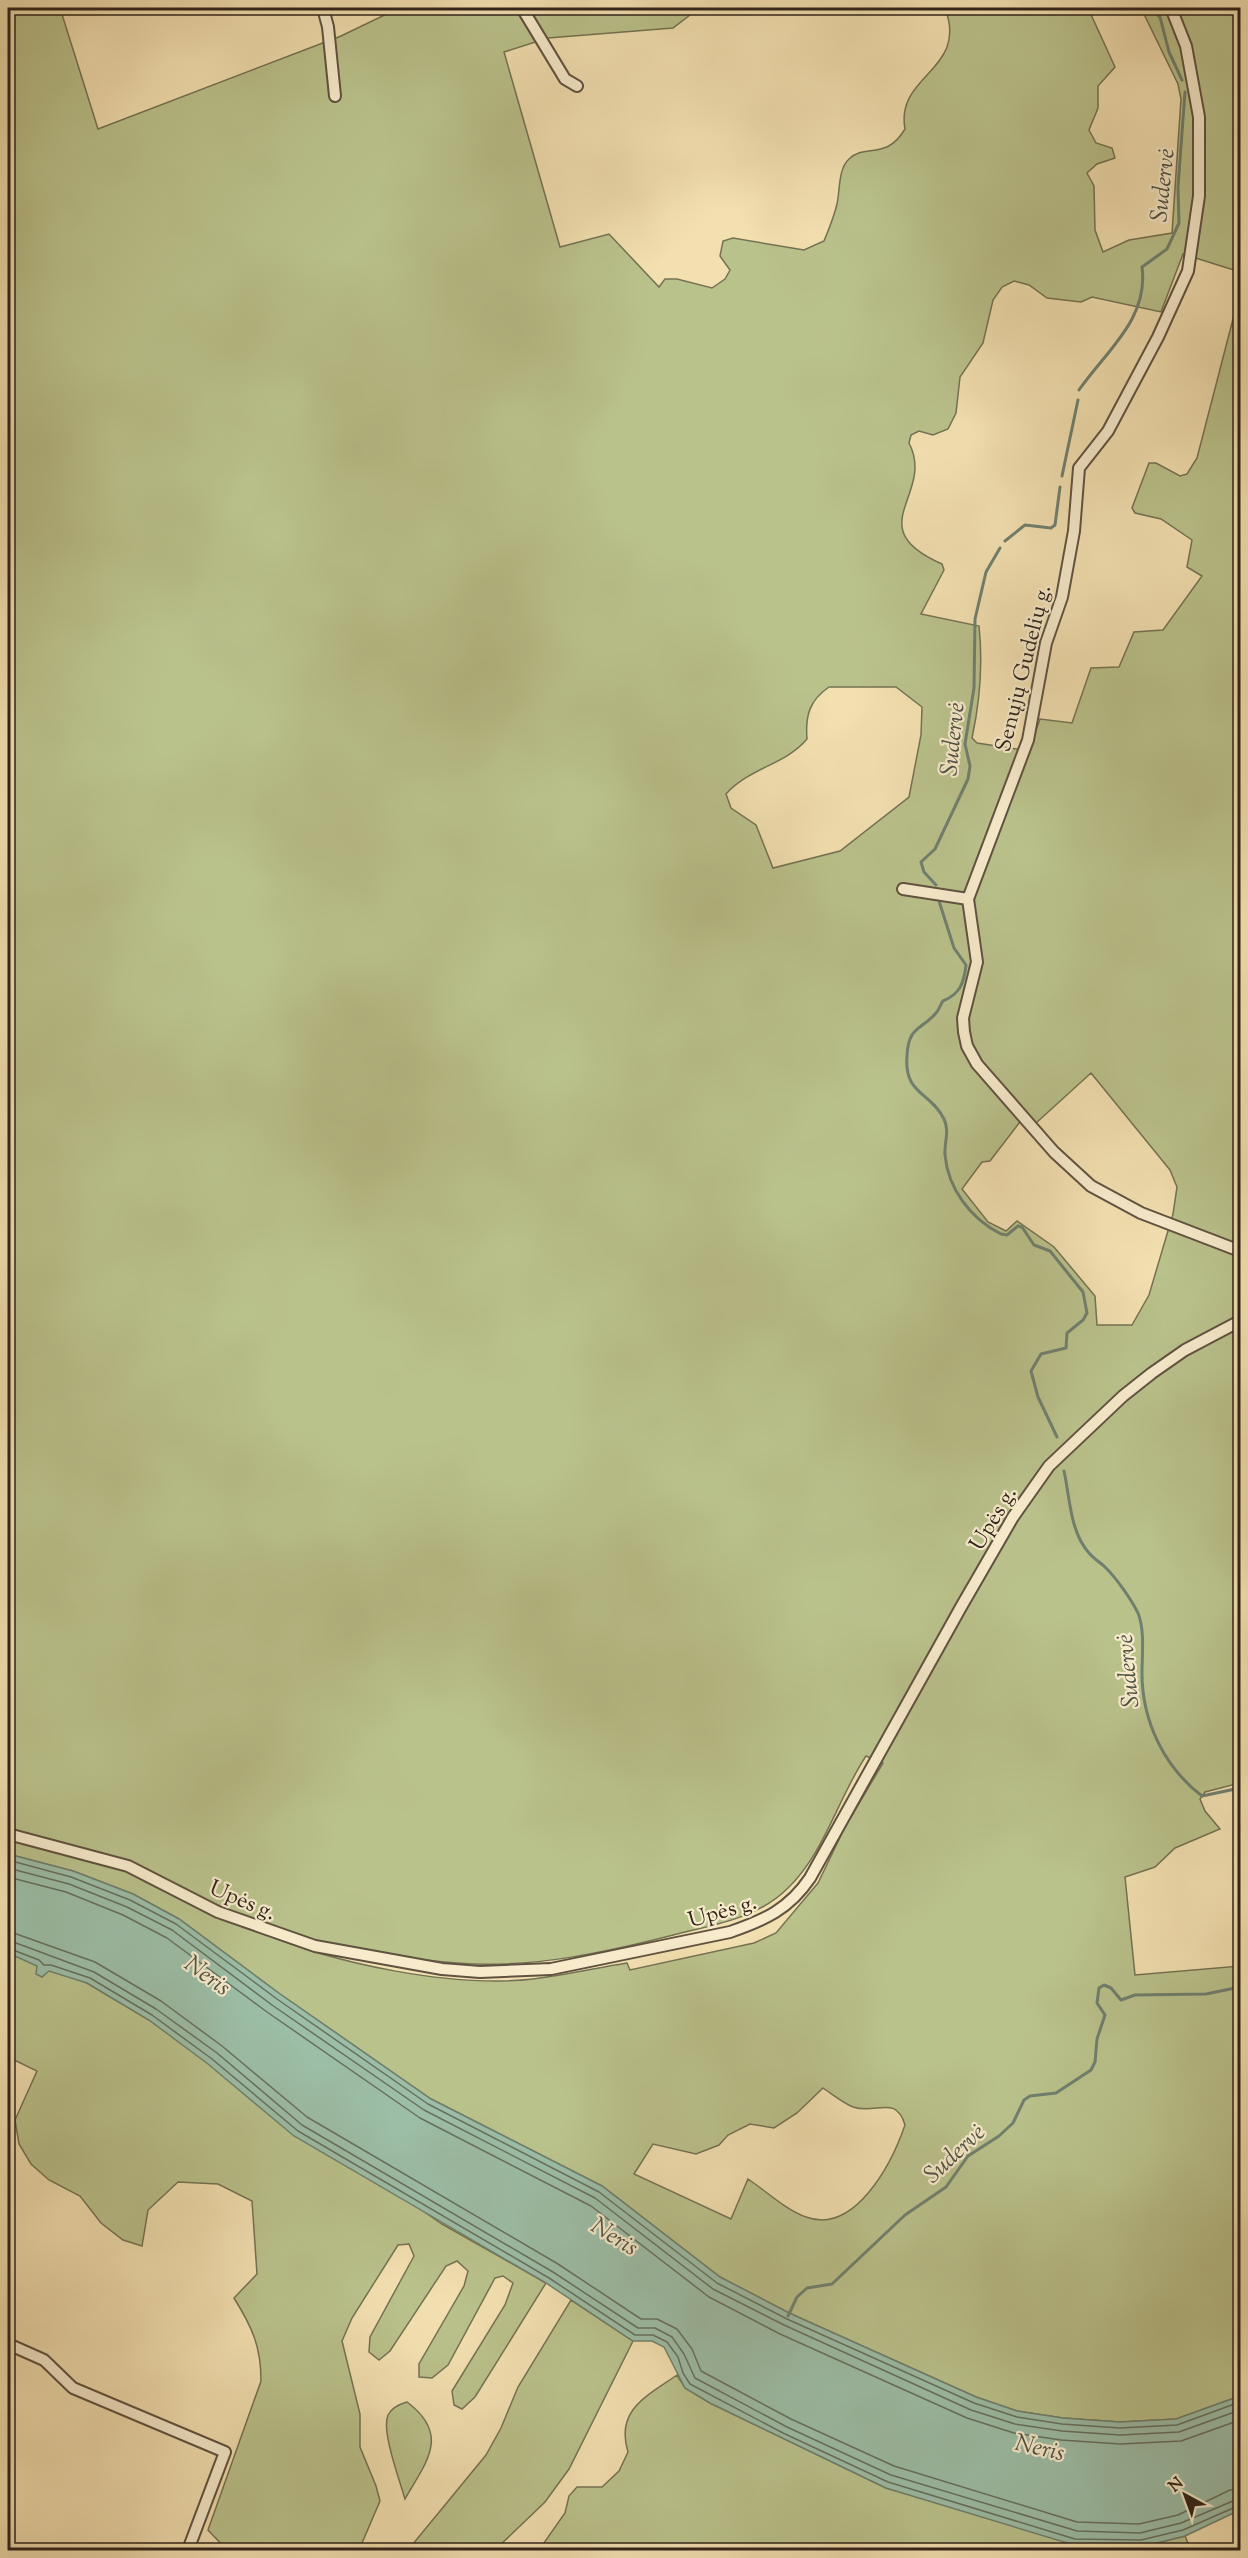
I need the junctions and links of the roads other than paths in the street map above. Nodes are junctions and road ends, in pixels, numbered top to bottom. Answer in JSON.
{"nodes":[{"id":1,"x":323,"y":8,"type":"edge"},
{"id":2,"x":522,"y":8,"type":"edge"},
{"id":3,"x":1171,"y":8,"type":"edge"},
{"id":4,"x":577,"y":86,"type":"dead end"},
{"id":5,"x":335,"y":96,"type":"dead end"},
{"id":6,"x":903,"y":889,"type":"dead end"},
{"id":7,"x":968,"y":899,"type":"junction"},
{"id":8,"x":1240,"y":1251,"type":"edge"},
{"id":9,"x":1240,"y":1321,"type":"edge"},
{"id":10,"x":8,"y":1834,"type":"edge"},
{"id":11,"x":8,"y":2344,"type":"edge"},
{"id":12,"x":188,"y":2550,"type":"edge"}],
"edges":[{"from":1,"to":5,"type":"street"},
{"from":2,"to":4,"type":"street"},
{"from":3,"to":7,"type":"street","name":"Senųjų Gudelių g."},
{"from":6,"to":7,"type":"street"},
{"from":7,"to":8,"type":"street","name":"Senųjų Gudelių g."},
{"from":9,"to":10,"type":"street","name":"Upės g."},
{"from":11,"to":12,"type":"street"}]}
